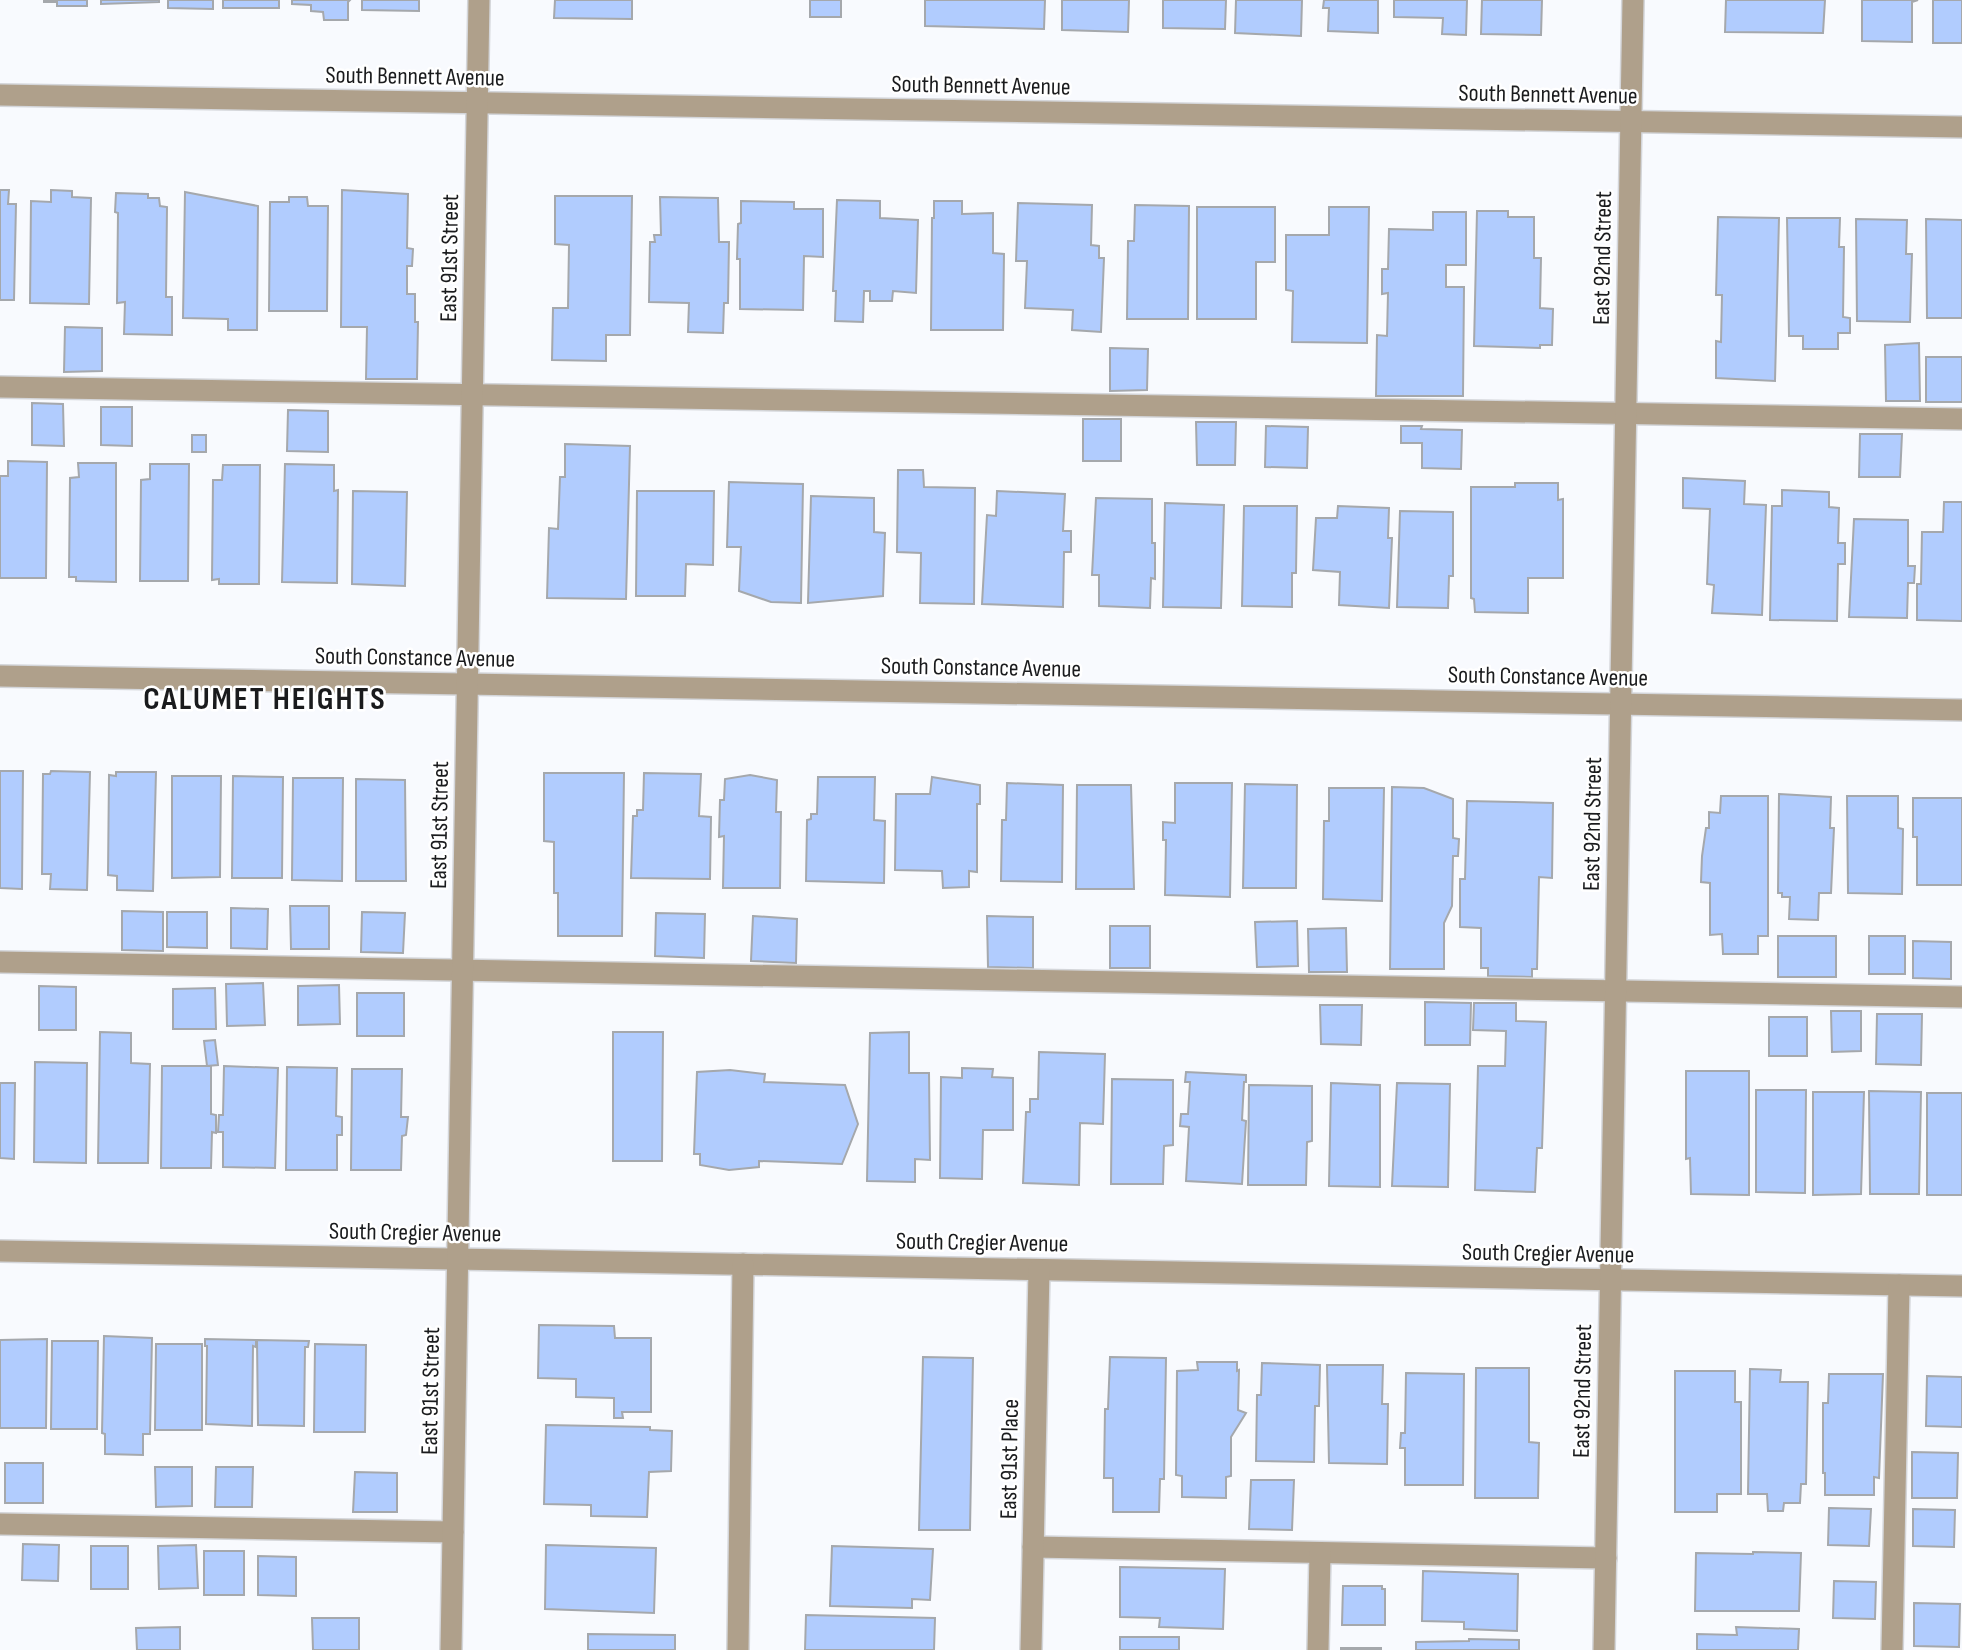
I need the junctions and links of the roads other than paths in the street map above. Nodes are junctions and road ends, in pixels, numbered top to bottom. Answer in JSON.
{"nodes":[{"id":1,"x":479,"y":0,"type":"edge"},
{"id":2,"x":1633,"y":0,"type":"edge"},
{"id":3,"x":0,"y":95,"type":"edge"},
{"id":4,"x":477,"y":103,"type":"junction"},
{"id":5,"x":1631,"y":122,"type":"junction"},
{"id":6,"x":1962,"y":127,"type":"edge"},
{"id":7,"x":0,"y":387,"type":"edge"},
{"id":8,"x":473,"y":395,"type":"junction"},
{"id":9,"x":1626,"y":413,"type":"junction"},
{"id":10,"x":1962,"y":419,"type":"edge"},
{"id":11,"x":0,"y":676,"type":"edge"},
{"id":12,"x":468,"y":684,"type":"junction"},
{"id":13,"x":1621,"y":704,"type":"junction"},
{"id":14,"x":1962,"y":710,"type":"edge"},
{"id":15,"x":0,"y":961,"type":"edge"},
{"id":16,"x":463,"y":970,"type":"junction"},
{"id":17,"x":1615,"y":990,"type":"junction"},
{"id":18,"x":1962,"y":997,"type":"edge"},
{"id":19,"x":0,"y":1251,"type":"edge"},
{"id":20,"x":458,"y":1259,"type":"junction"},
{"id":21,"x":743,"y":1264,"type":"junction"},
{"id":22,"x":1039,"y":1270,"type":"junction"},
{"id":23,"x":1610,"y":1280,"type":"junction"},
{"id":24,"x":1899,"y":1285,"type":"junction"},
{"id":25,"x":1962,"y":1286,"type":"edge"},
{"id":26,"x":0,"y":1524,"type":"edge"},
{"id":27,"x":453,"y":1532,"type":"junction"},
{"id":28,"x":1034,"y":1547,"type":"junction"},
{"id":29,"x":1320,"y":1553,"type":"junction"},
{"id":30,"x":1606,"y":1558,"type":"junction"},
{"id":31,"x":452,"y":1650,"type":"edge"},
{"id":32,"x":738,"y":1650,"type":"edge"},
{"id":33,"x":1031,"y":1650,"type":"edge"},
{"id":34,"x":1318,"y":1650,"type":"edge"},
{"id":35,"x":1604,"y":1650,"type":"edge"},
{"id":36,"x":1892,"y":1650,"type":"edge"}],
"edges":[{"from":1,"to":4,"type":"street","name":"East 91st Street"},
{"from":2,"to":5,"type":"street","name":"East 92nd Street"},
{"from":3,"to":4,"type":"street","name":"South Bennett Avenue"},
{"from":4,"to":5,"type":"street","name":"South Bennett Avenue"},
{"from":4,"to":8,"type":"street","name":"East 91st Street"},
{"from":5,"to":6,"type":"street","name":"South Bennett Avenue"},
{"from":5,"to":9,"type":"street","name":"East 92nd Street"},
{"from":7,"to":8,"type":"street"},
{"from":8,"to":9,"type":"street"},
{"from":8,"to":12,"type":"street","name":"East 91st Street"},
{"from":9,"to":10,"type":"street"},
{"from":9,"to":13,"type":"street","name":"East 92nd Street"},
{"from":11,"to":12,"type":"street","name":"South Constance Avenue"},
{"from":12,"to":13,"type":"street","name":"South Constance Avenue"},
{"from":12,"to":16,"type":"street","name":"East 91st Street"},
{"from":13,"to":14,"type":"street","name":"South Constance Avenue"},
{"from":13,"to":17,"type":"street","name":"East 92nd Street"},
{"from":15,"to":16,"type":"street"},
{"from":16,"to":17,"type":"street"},
{"from":16,"to":20,"type":"street","name":"East 91st Street"},
{"from":17,"to":18,"type":"street"},
{"from":17,"to":23,"type":"street","name":"East 92nd Street"},
{"from":19,"to":20,"type":"street","name":"South Cregier Avenue"},
{"from":20,"to":21,"type":"street","name":"South Cregier Avenue"},
{"from":20,"to":27,"type":"street","name":"East 91st Street"},
{"from":21,"to":22,"type":"street","name":"South Cregier Avenue"},
{"from":21,"to":32,"type":"street"},
{"from":22,"to":23,"type":"street","name":"South Cregier Avenue"},
{"from":22,"to":28,"type":"street","name":"East 91st Place"},
{"from":23,"to":24,"type":"street","name":"South Cregier Avenue"},
{"from":23,"to":30,"type":"street","name":"East 92nd Street"},
{"from":24,"to":25,"type":"street","name":"South Cregier Avenue"},
{"from":24,"to":36,"type":"street"},
{"from":26,"to":27,"type":"street"},
{"from":27,"to":31,"type":"street","name":"East 91st Street"},
{"from":28,"to":29,"type":"street"},
{"from":28,"to":33,"type":"street","name":"East 91st Place"},
{"from":29,"to":30,"type":"street"},
{"from":29,"to":34,"type":"street"},
{"from":30,"to":35,"type":"street","name":"East 92nd Street"}]}
